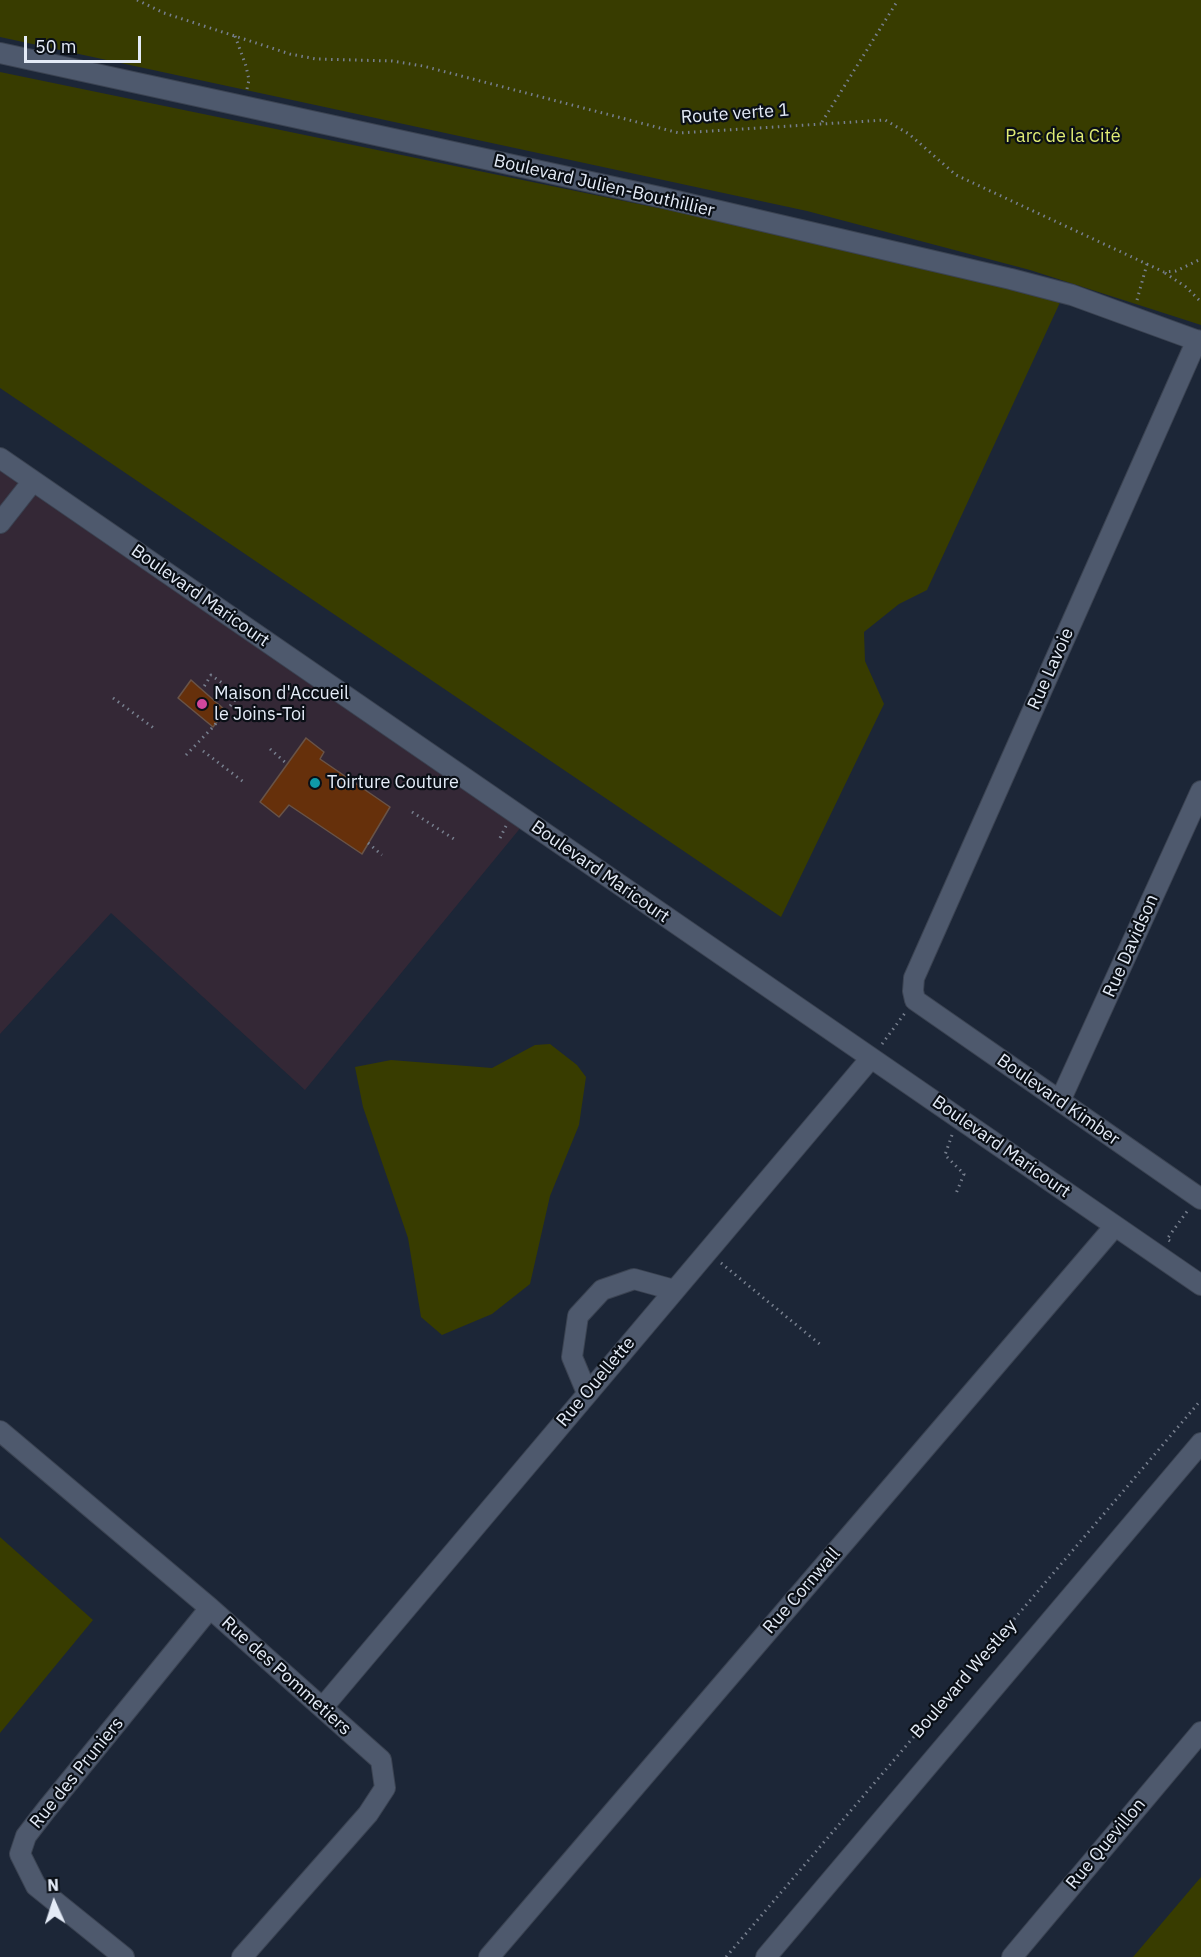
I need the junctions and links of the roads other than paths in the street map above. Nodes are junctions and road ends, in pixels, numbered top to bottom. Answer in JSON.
{"nodes":[{"id":1,"x":0,"y":53,"type":"edge"},
{"id":2,"x":1199,"y":341,"type":"edge"},
{"id":3,"x":0,"y":458,"type":"edge"},
{"id":4,"x":33,"y":481,"type":"junction"},
{"id":5,"x":0,"y":523,"type":"edge"},
{"id":6,"x":1201,"y":791,"type":"edge"},
{"id":7,"x":911,"y":1005,"type":"joint"},
{"id":8,"x":871,"y":1058,"type":"junction"},
{"id":9,"x":1060,"y":1101,"type":"junction"},
{"id":10,"x":1197,"y":1198,"type":"edge"},
{"id":11,"x":1115,"y":1226,"type":"junction"},
{"id":12,"x":1201,"y":1285,"type":"edge"},
{"id":13,"x":674,"y":1290,"type":"junction"},
{"id":14,"x":587,"y":1393,"type":"junction"},
{"id":15,"x":0,"y":1431,"type":"edge"},
{"id":16,"x":1201,"y":1443,"type":"edge"},
{"id":17,"x":210,"y":1608,"type":"junction"},
{"id":18,"x":324,"y":1707,"type":"junction"},
{"id":19,"x":1201,"y":1732,"type":"edge"},
{"id":20,"x":124,"y":1957,"type":"edge"},
{"id":21,"x":242,"y":1957,"type":"edge"},
{"id":22,"x":489,"y":1957,"type":"edge"},
{"id":23,"x":766,"y":1957,"type":"edge"},
{"id":24,"x":1012,"y":1957,"type":"edge"}],
"edges":[{"from":1,"to":2,"type":"street","name":"Boulevard Julien-Bouthillier"},
{"from":2,"to":7,"type":"street","name":"Rue Lavoie"},
{"from":3,"to":4,"type":"street","name":"Boulevard Maricourt"},
{"from":4,"to":5,"type":"street"},
{"from":4,"to":8,"type":"street","name":"Boulevard Maricourt"},
{"from":6,"to":9,"type":"street","name":"Rue Davidson"},
{"from":7,"to":9,"type":"street","name":"Boulevard Kimber"},
{"from":8,"to":11,"type":"street","name":"Boulevard Maricourt"},
{"from":8,"to":13,"type":"street","name":"Rue Ouellette"},
{"from":9,"to":10,"type":"street","name":"Boulevard Kimber"},
{"from":11,"to":12,"type":"street","name":"Boulevard Maricourt"},
{"from":11,"to":22,"type":"street","name":"Rue Cornwall"},
{"from":13,"to":14,"type":"street","name":"Rue Ouellette"},
{"from":13,"to":14,"type":"street"},
{"from":14,"to":18,"type":"street","name":"Rue Ouellette"},
{"from":15,"to":17,"type":"street","name":"Rue des Pommetiers"},
{"from":16,"to":23,"type":"street","name":"Boulevard Westley"},
{"from":17,"to":18,"type":"street","name":"Rue des Pommetiers"},
{"from":17,"to":20,"type":"street","name":"Rue des Pruniers"},
{"from":18,"to":21,"type":"street","name":"Rue des Pommetiers"},
{"from":19,"to":24,"type":"street","name":"Rue Quevillon"}]}
